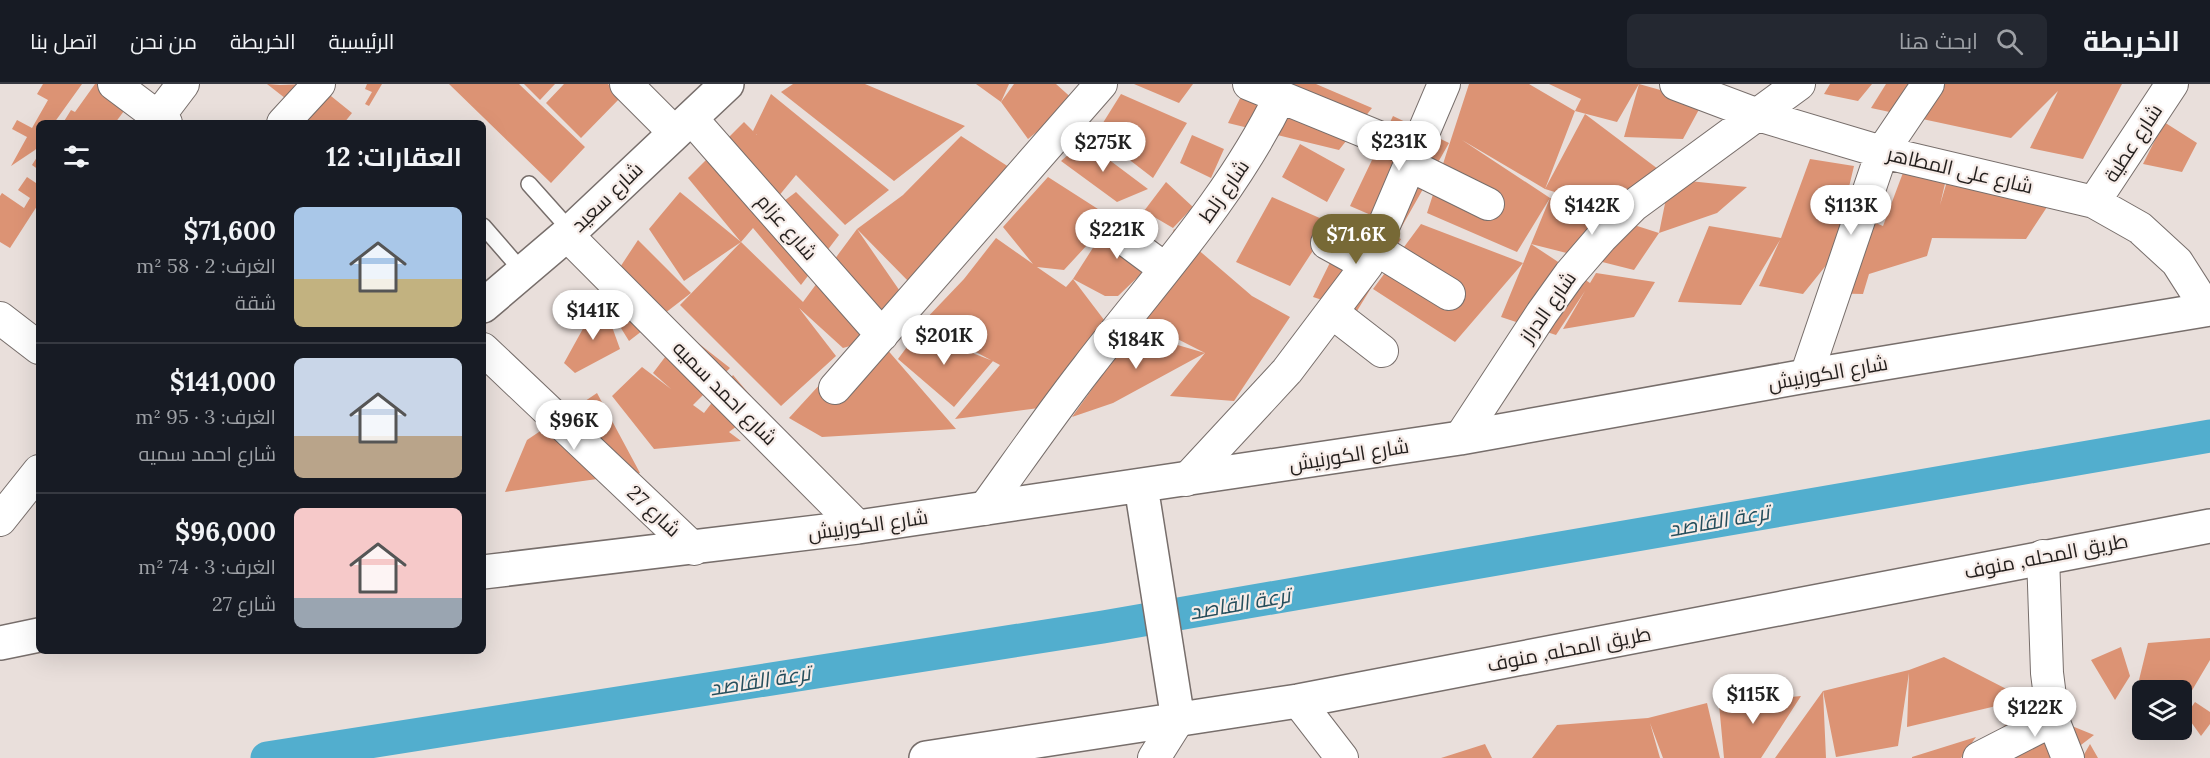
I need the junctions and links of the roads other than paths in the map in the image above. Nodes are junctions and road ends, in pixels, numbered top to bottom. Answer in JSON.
{"nodes":[{"id":1,"x":114,"y":84,"type":"edge"},
{"id":2,"x":183,"y":84,"type":"edge"},
{"id":3,"x":320,"y":84,"type":"edge"},
{"id":4,"x":626,"y":84,"type":"edge"},
{"id":5,"x":727,"y":84,"type":"edge"},
{"id":6,"x":1101,"y":84,"type":"edge"},
{"id":7,"x":1249,"y":84,"type":"edge"},
{"id":8,"x":1676,"y":84,"type":"edge"},
{"id":9,"x":1799,"y":84,"type":"edge"},
{"id":10,"x":1928,"y":84,"type":"edge"},
{"id":11,"x":2172,"y":84,"type":"edge"},
{"id":12,"x":1435,"y":88,"type":"edge"},
{"id":13,"x":1280,"y":97,"type":"junction"},
{"id":14,"x":1748,"y":103,"type":"edge"},
{"id":15,"x":162,"y":120,"type":"edge"},
{"id":16,"x":286,"y":120,"type":"edge"},
{"id":17,"x":683,"y":125,"type":"junction"},
{"id":18,"x":1882,"y":152,"type":"junction"},
{"id":19,"x":1412,"y":158,"type":"junction"},
{"id":20,"x":529,"y":184,"type":"dead end"},
{"id":21,"x":2094,"y":202,"type":"junction"},
{"id":22,"x":1488,"y":204,"type":"dead end"},
{"id":23,"x":486,"y":229,"type":"edge"},
{"id":24,"x":569,"y":233,"type":"junction"},
{"id":25,"x":1130,"y":243,"type":"dead end"},
{"id":26,"x":1327,"y":243,"type":"dead end"},
{"id":27,"x":1370,"y":257,"type":"junction"},
{"id":28,"x":1166,"y":268,"type":"junction"},
{"id":29,"x":523,"y":272,"type":"junction"},
{"id":30,"x":1449,"y":294,"type":"dead end"},
{"id":31,"x":486,"y":303,"type":"edge"},
{"id":32,"x":2209,"y":309,"type":"edge"},
{"id":33,"x":1333,"y":313,"type":"junction"},
{"id":34,"x":5,"y":331,"type":"edge"},
{"id":35,"x":882,"y":335,"type":"junction"},
{"id":36,"x":36,"y":346,"type":"edge"},
{"id":37,"x":1382,"y":351,"type":"dead end"},
{"id":38,"x":486,"y":353,"type":"edge"},
{"id":39,"x":1806,"y":376,"type":"junction"},
{"id":40,"x":835,"y":388,"type":"dead end"},
{"id":41,"x":1460,"y":438,"type":"junction"},
{"id":42,"x":36,"y":475,"type":"edge"},
{"id":43,"x":1186,"y":480,"type":"junction"},
{"id":44,"x":1141,"y":486,"type":"junction"},
{"id":45,"x":984,"y":509,"type":"junction"},
{"id":46,"x":0,"y":520,"type":"edge"},
{"id":47,"x":858,"y":526,"type":"junction"},
{"id":48,"x":2210,"y":526,"type":"edge"},
{"id":49,"x":694,"y":549,"type":"junction"},
{"id":50,"x":2043,"y":556,"type":"junction"},
{"id":51,"x":486,"y":572,"type":"edge"},
{"id":52,"x":36,"y":636,"type":"edge"},
{"id":53,"x":0,"y":643,"type":"edge"},
{"id":54,"x":1298,"y":701,"type":"junction"},
{"id":55,"x":1175,"y":704,"type":"junction"},
{"id":56,"x":2053,"y":720,"type":"junction"},
{"id":57,"x":926,"y":758,"type":"edge"},
{"id":58,"x":1154,"y":758,"type":"edge"},
{"id":59,"x":1342,"y":758,"type":"edge"},
{"id":60,"x":1979,"y":758,"type":"edge"},
{"id":61,"x":2068,"y":758,"type":"edge"}],
"edges":[{"from":1,"to":15,"type":"street"},
{"from":2,"to":15,"type":"street"},
{"from":3,"to":16,"type":"street"},
{"from":4,"to":17,"type":"street","name":"شارع عزام"},
{"from":5,"to":17,"type":"main road","name":"شارع سعيد"},
{"from":6,"to":35,"type":"street"},
{"from":7,"to":13,"type":"street"},
{"from":8,"to":14,"type":"street","name":"شارع على المطاهر"},
{"from":9,"to":14,"type":"street","name":"شارع الدراز"},
{"from":10,"to":18,"type":"street"},
{"from":11,"to":21,"type":"street","name":"شارع عطية"},
{"from":12,"to":19,"type":"street"},
{"from":13,"to":19,"type":"street"},
{"from":13,"to":28,"type":"street","name":"شارع زلط"},
{"from":14,"to":18,"type":"street","name":"شارع على المطاهر"},
{"from":14,"to":41,"type":"street","name":"شارع الدراز"},
{"from":17,"to":24,"type":"main road","name":"شارع سعيد"},
{"from":17,"to":35,"type":"street","name":"شارع عزام"},
{"from":18,"to":21,"type":"street","name":"شارع على المطاهر"},
{"from":18,"to":39,"type":"street"},
{"from":19,"to":22,"type":"street"},
{"from":19,"to":27,"type":"street"},
{"from":20,"to":24,"type":"lane"},
{"from":21,"to":32,"type":"street","name":"شارع على المطاهر"},
{"from":23,"to":29,"type":"lane"},
{"from":24,"to":29,"type":"main road","name":"شارع سعيد"},
{"from":24,"to":47,"type":"street","name":"شارع احمد سميه"},
{"from":25,"to":28,"type":"street"},
{"from":26,"to":27,"type":"street"},
{"from":27,"to":30,"type":"street"},
{"from":27,"to":33,"type":"street"},
{"from":28,"to":45,"type":"street","name":"شارع زلط"},
{"from":29,"to":31,"type":"main road","name":"شارع سعيد"},
{"from":32,"to":39,"type":"main road","name":"شارع الكورنيش"},
{"from":33,"to":37,"type":"street"},
{"from":33,"to":43,"type":"street"},
{"from":34,"to":36,"type":"street"},
{"from":35,"to":40,"type":"street"},
{"from":38,"to":49,"type":"street","name":"شارع 27"},
{"from":39,"to":41,"type":"main road","name":"شارع الكورنيش"},
{"from":41,"to":43,"type":"main road","name":"شارع الكورنيش"},
{"from":42,"to":46,"type":"street"},
{"from":43,"to":44,"type":"main road","name":"شارع الكورنيش"},
{"from":44,"to":45,"type":"main road","name":"شارع الكورنيش"},
{"from":44,"to":55,"type":"main road"},
{"from":45,"to":47,"type":"main road","name":"شارع الكورنيش"},
{"from":47,"to":49,"type":"main road","name":"شارع الكورنيش"},
{"from":48,"to":50,"type":"main road","name":"طريق المحله, منوف"},
{"from":49,"to":51,"type":"main road","name":"شارع الكورنيش"},
{"from":50,"to":54,"type":"main road","name":"طريق المحله, منوف"},
{"from":50,"to":56,"type":"street"},
{"from":52,"to":53,"type":"main road"},
{"from":54,"to":55,"type":"main road","name":"طريق المحله, منوف"},
{"from":54,"to":59,"type":"street"},
{"from":55,"to":57,"type":"main road","name":"طريق المحله, منوف"},
{"from":55,"to":58,"type":"street"},
{"from":56,"to":60,"type":"street"},
{"from":56,"to":61,"type":"street"}]}
